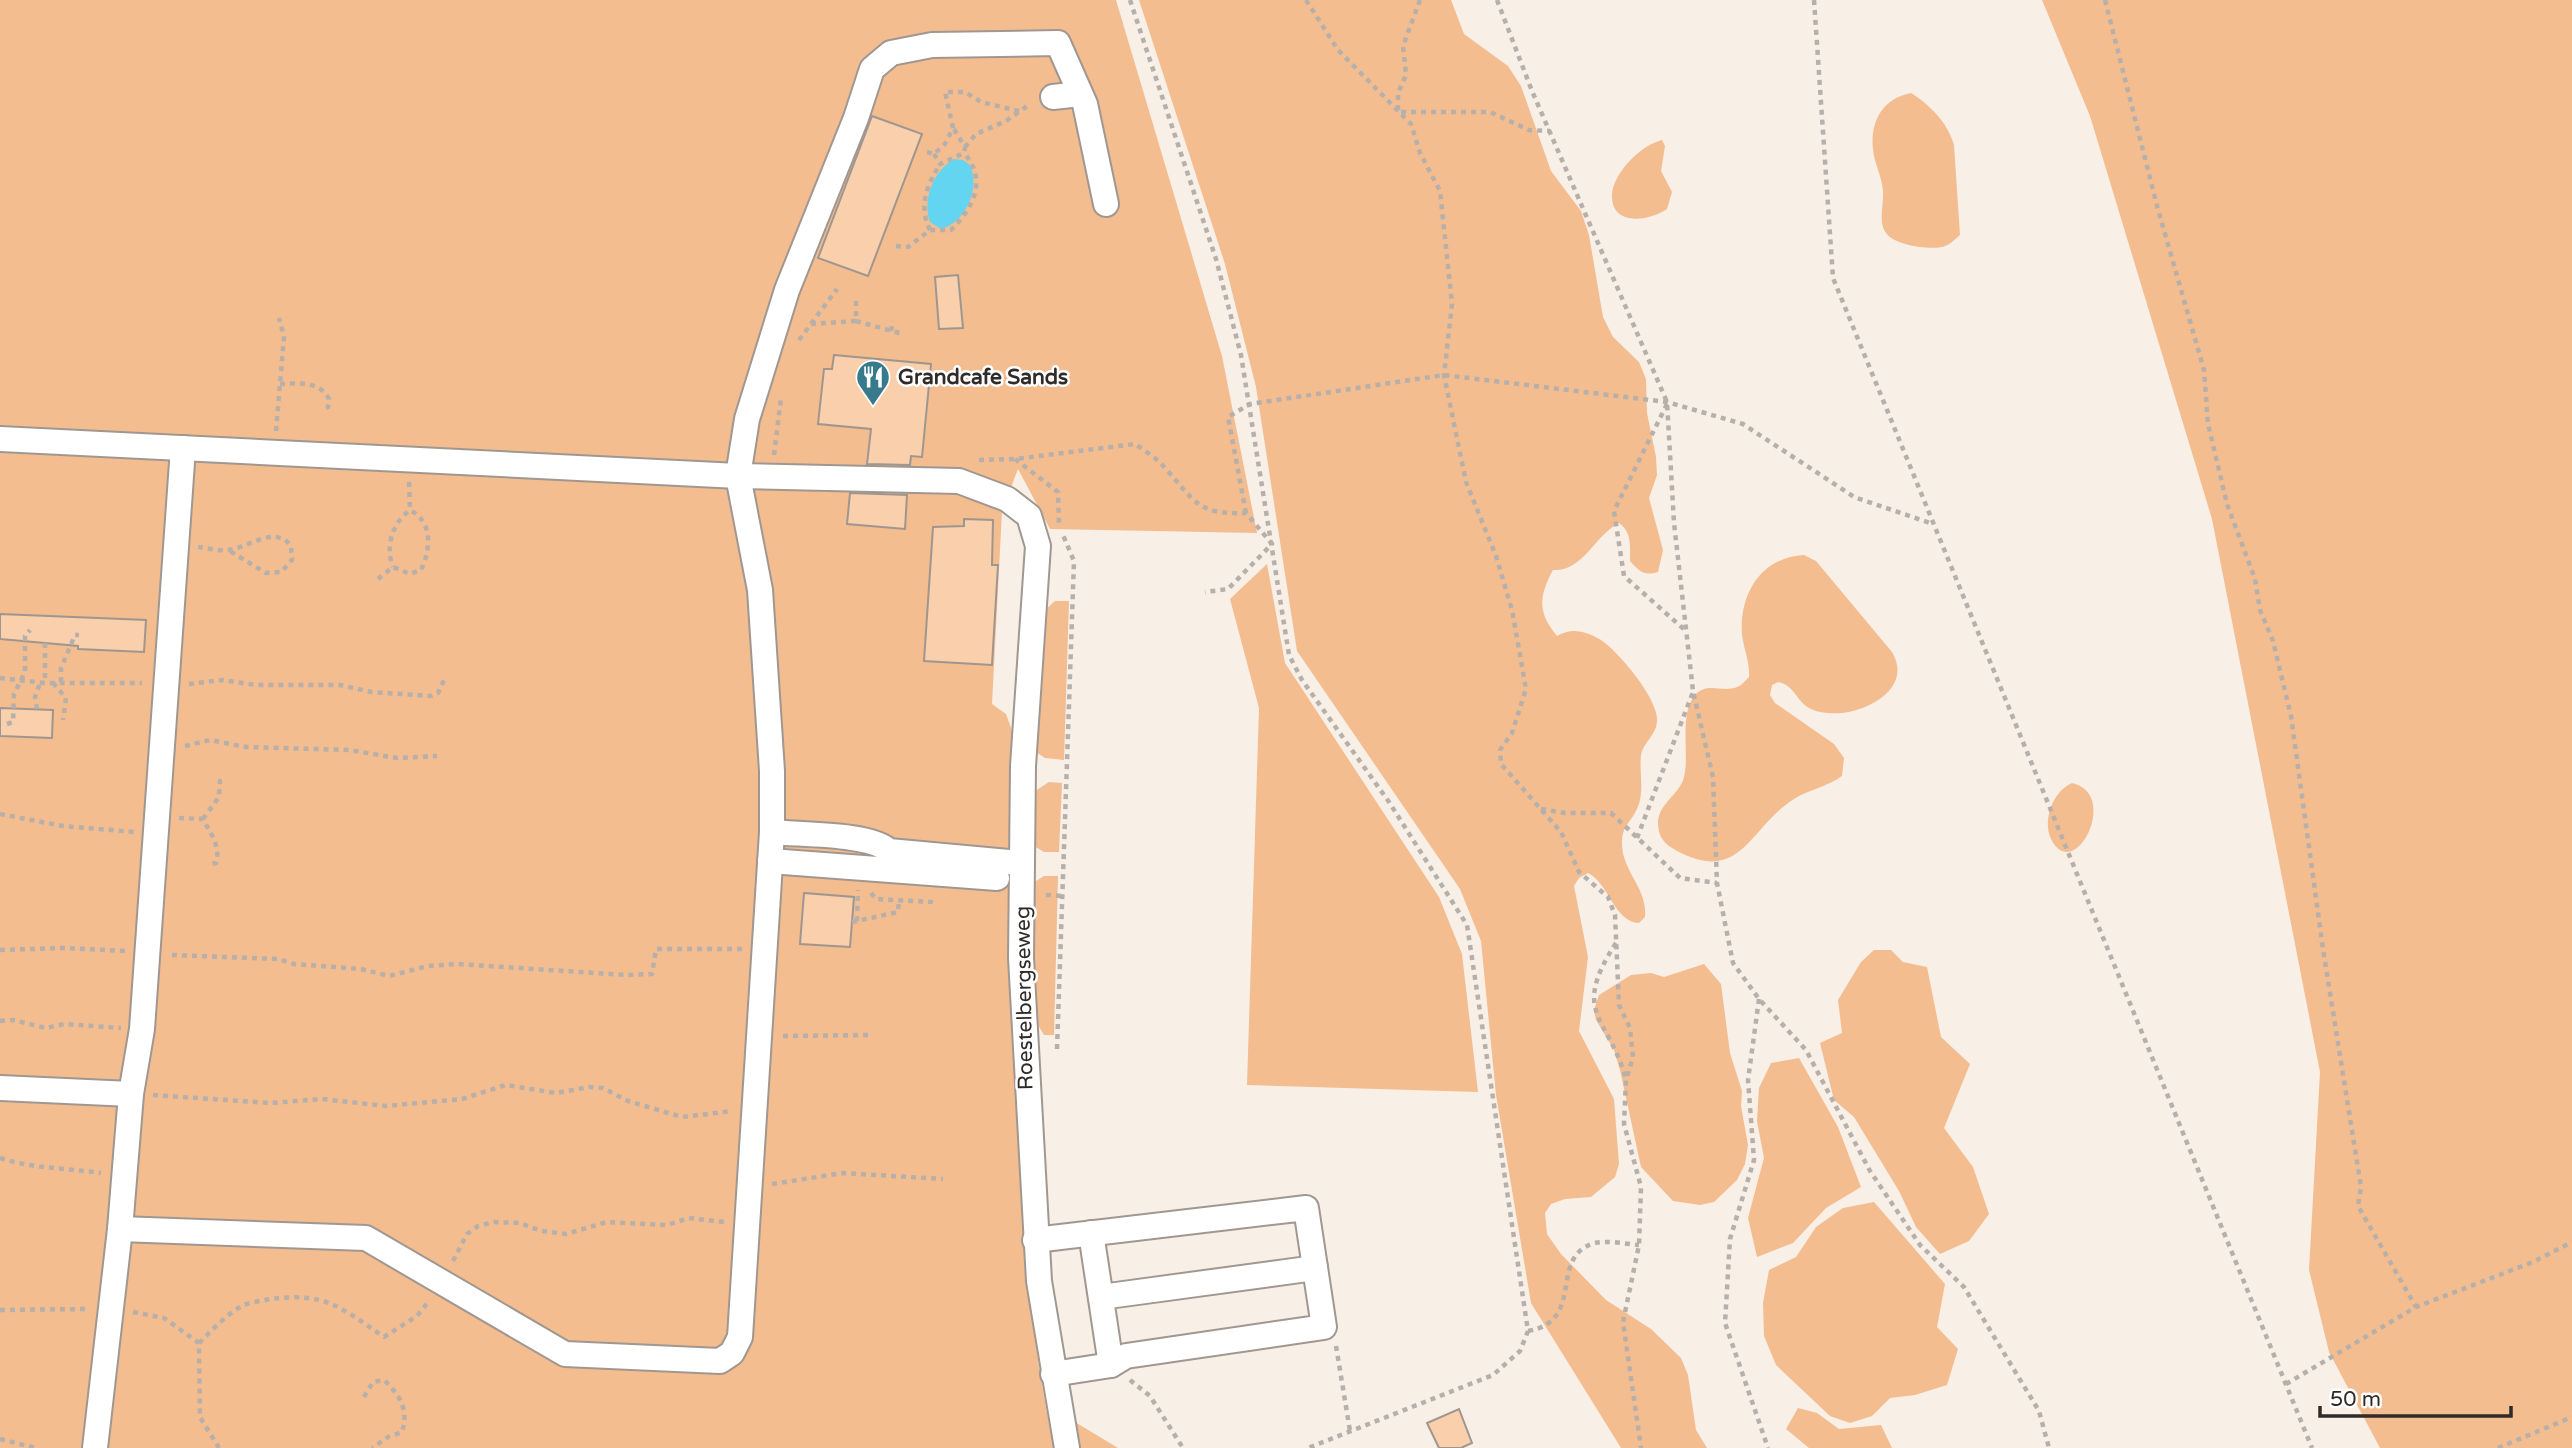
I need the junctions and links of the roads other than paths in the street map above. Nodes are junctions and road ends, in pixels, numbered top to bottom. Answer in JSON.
{"nodes":[{"id":1,"x":1080,"y":94,"type":"junction"},
{"id":2,"x":1041,"y":95,"type":"road end"},
{"id":3,"x":1107,"y":204,"type":"dead end"},
{"id":4,"x":0,"y":439,"type":"edge"},
{"id":5,"x":183,"y":448,"type":"junction"},
{"id":6,"x":738,"y":476,"type":"junction"},
{"id":7,"x":772,"y":832,"type":"junction"},
{"id":8,"x":771,"y":861,"type":"junction"},
{"id":9,"x":1020,"y":872,"type":"junction"},
{"id":10,"x":0,"y":1088,"type":"edge"},
{"id":11,"x":131,"y":1094,"type":"junction"},
{"id":12,"x":120,"y":1229,"type":"junction"},
{"id":13,"x":1091,"y":1233,"type":"junction"},
{"id":14,"x":1035,"y":1240,"type":"junction"},
{"id":15,"x":1315,"y":1268,"type":"junction"},
{"id":16,"x":1101,"y":1297,"type":"junction"},
{"id":17,"x":1111,"y":1365,"type":"junction"},
{"id":18,"x":1053,"y":1374,"type":"junction"},
{"id":19,"x":95,"y":1448,"type":"edge"},
{"id":20,"x":1067,"y":1448,"type":"edge"}],
"edges":[{"from":1,"to":2,"type":"street"},
{"from":1,"to":3,"type":"street"},
{"from":1,"to":6,"type":"street"},
{"from":4,"to":5,"type":"street"},
{"from":5,"to":6,"type":"street"},
{"from":5,"to":11,"type":"street"},
{"from":6,"to":7,"type":"street"},
{"from":6,"to":9,"type":"street","name":"Roestelbergseweg"},
{"from":7,"to":8,"type":"street"},
{"from":7,"to":9,"type":"street"},
{"from":8,"to":9,"type":"street"},
{"from":8,"to":12,"type":"street"},
{"from":9,"to":14,"type":"street","name":"Roestelbergseweg"},
{"from":10,"to":11,"type":"street"},
{"from":11,"to":12,"type":"street"},
{"from":12,"to":19,"type":"street"},
{"from":13,"to":14,"type":"street"},
{"from":13,"to":15,"type":"street"},
{"from":13,"to":16,"type":"street"},
{"from":14,"to":18,"type":"street","name":"Roestelbergseweg"},
{"from":15,"to":16,"type":"street"},
{"from":15,"to":17,"type":"street"},
{"from":16,"to":17,"type":"street"},
{"from":17,"to":18,"type":"street"},
{"from":18,"to":20,"type":"street","name":"Roestelbergseweg"}]}
